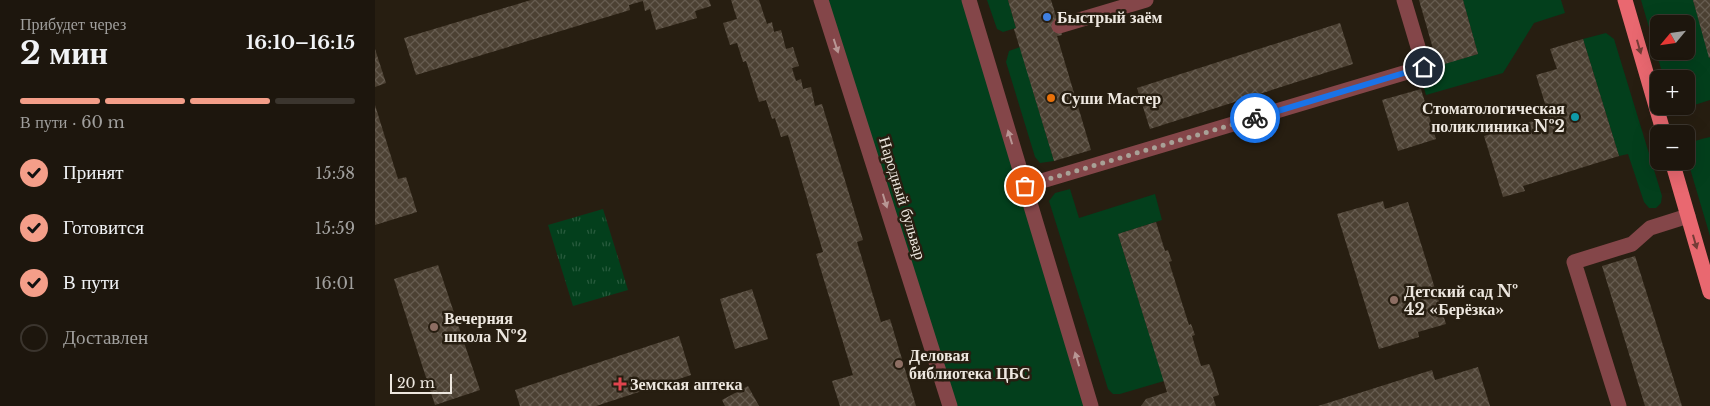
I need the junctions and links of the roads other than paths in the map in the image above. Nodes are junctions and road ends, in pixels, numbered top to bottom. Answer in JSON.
{"nodes":[{"id":1,"x":821,"y":0,"type":"edge"},
{"id":2,"x":969,"y":0,"type":"edge"},
{"id":3,"x":1146,"y":0,"type":"edge"},
{"id":4,"x":1404,"y":0,"type":"edge"},
{"id":5,"x":1625,"y":0,"type":"edge"},
{"id":6,"x":1059,"y":26,"type":"dead end"},
{"id":7,"x":1661,"y":125,"type":"edge"},
{"id":8,"x":1675,"y":170,"type":"edge"},
{"id":9,"x":1025,"y":186,"type":"junction"},
{"id":10,"x":1688,"y":216,"type":"junction"},
{"id":11,"x":1710,"y":292,"type":"edge"},
{"id":12,"x":950,"y":406,"type":"edge"},
{"id":13,"x":1091,"y":406,"type":"edge"},
{"id":14,"x":1619,"y":406,"type":"edge"}],
"edges":[{"from":1,"to":12,"type":"street","name":"Народный бульвар","one_way":true},
{"from":9,"to":2,"type":"street","one_way":true},
{"from":3,"to":6,"type":"street"},
{"from":4,"to":9,"type":"street"},
{"from":5,"to":7,"type":"main road","one_way":true},
{"from":8,"to":10,"type":"main road"},
{"from":13,"to":9,"type":"street","one_way":true},
{"from":10,"to":11,"type":"main road","one_way":true},
{"from":10,"to":14,"type":"street"}]}
